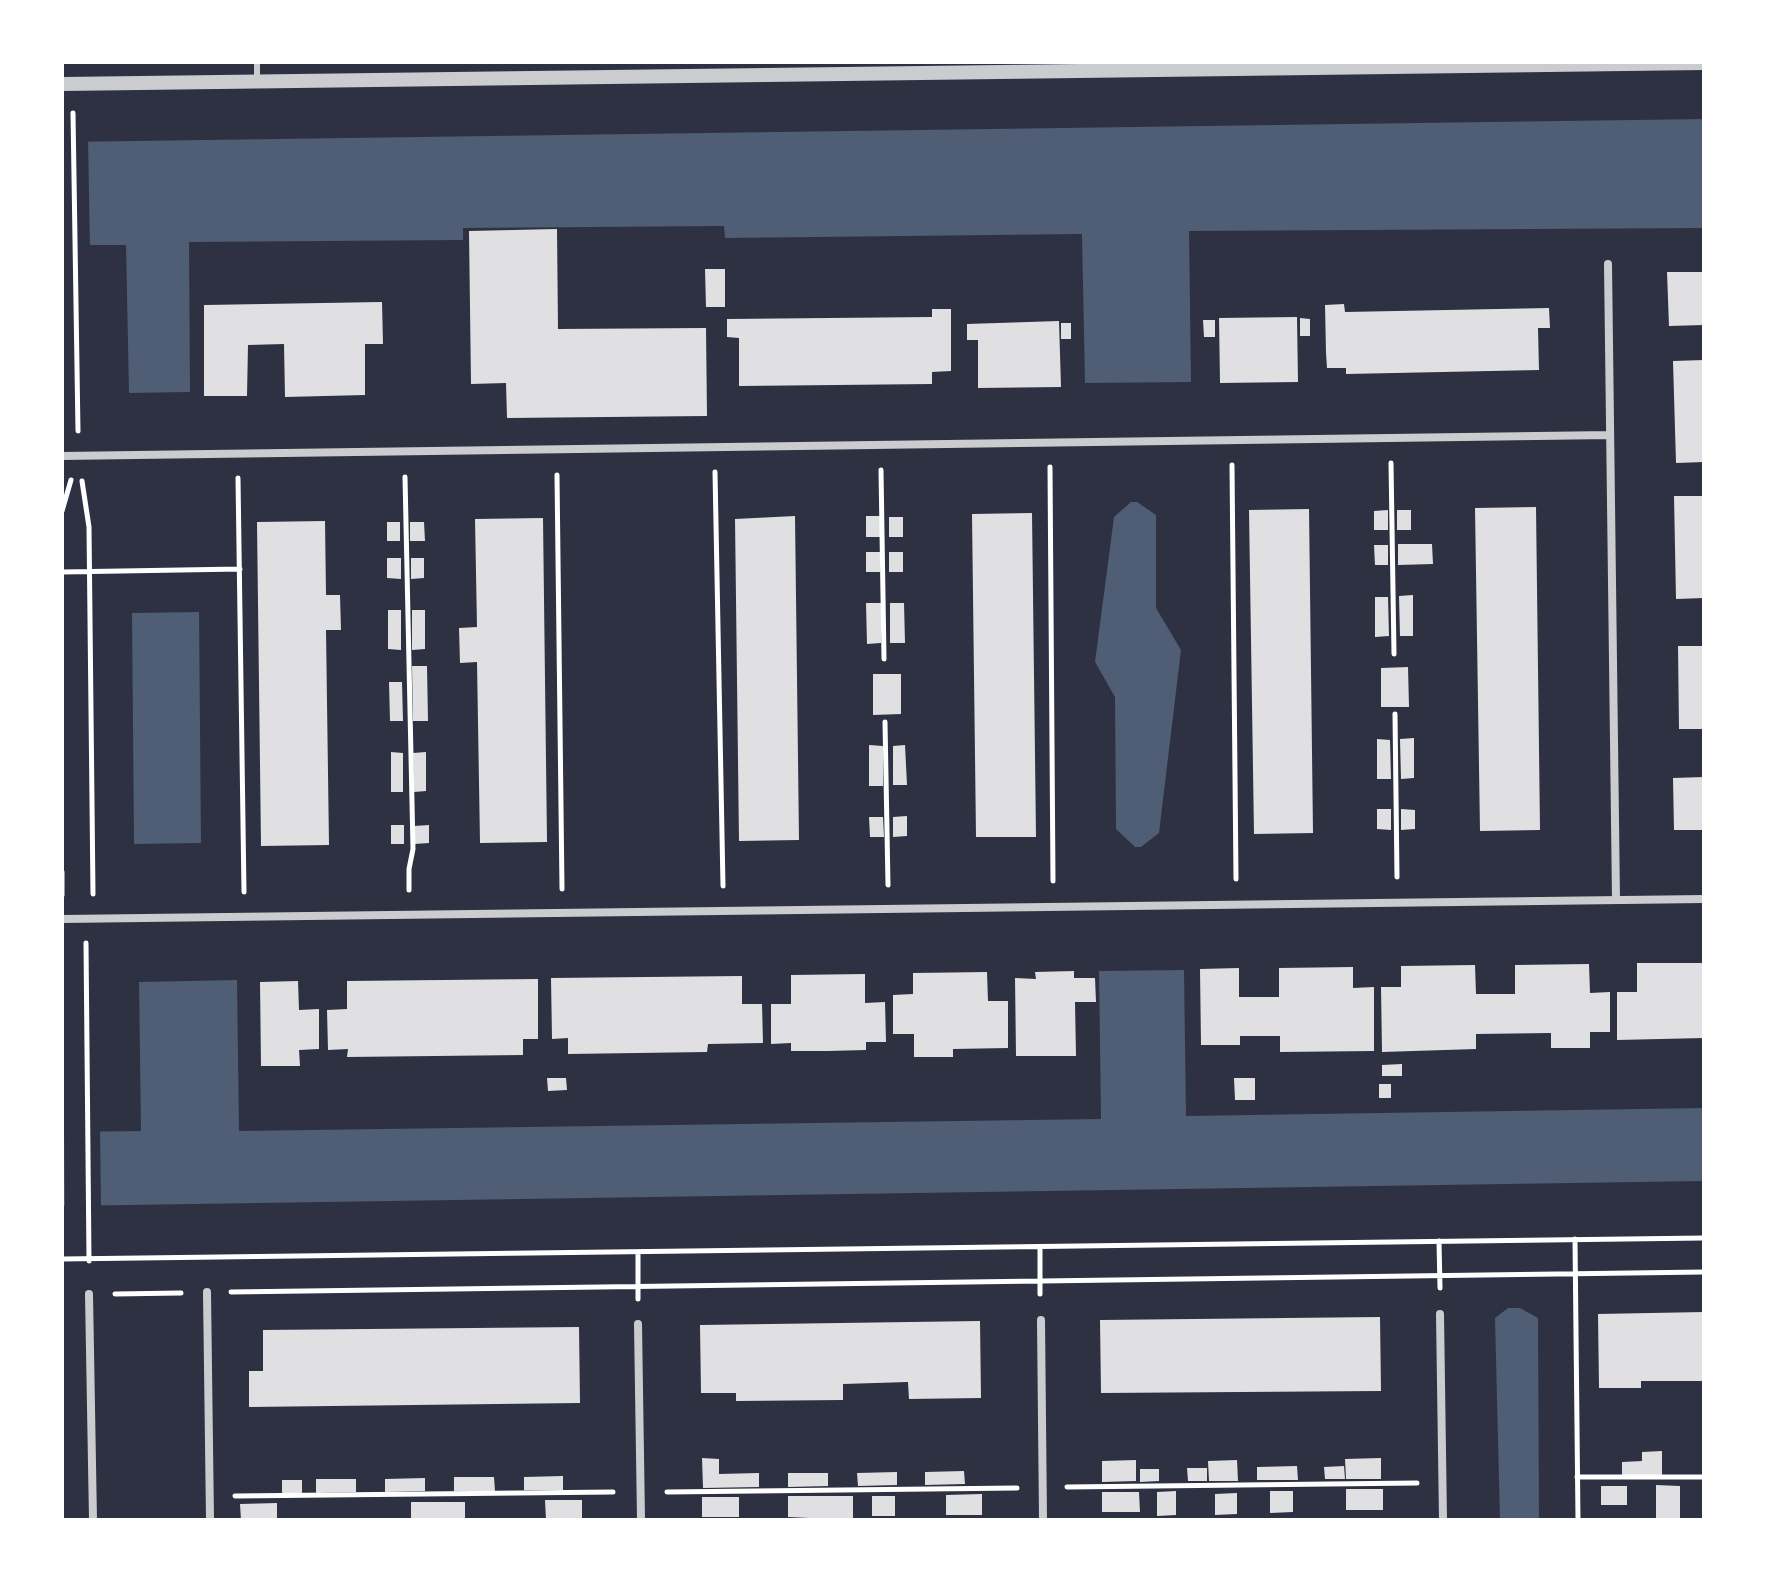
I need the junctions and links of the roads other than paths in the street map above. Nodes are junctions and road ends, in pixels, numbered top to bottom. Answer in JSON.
{"nodes":[{"id":1,"x":257,"y":62,"type":"edge"},
{"id":2,"x":600,"y":62,"type":"edge"},
{"id":3,"x":1704,"y":63,"type":"edge"},
{"id":4,"x":1206,"y":66,"type":"edge"},
{"id":5,"x":644,"y":70,"type":"edge"},
{"id":6,"x":600,"y":78,"type":"junction"},
{"id":7,"x":257,"y":82,"type":"junction"},
{"id":8,"x":62,"y":84,"type":"edge"},
{"id":9,"x":1608,"y":264,"type":"dead end"},
{"id":10,"x":1610,"y":435,"type":"junction"},
{"id":11,"x":62,"y":456,"type":"edge"},
{"id":12,"x":1704,"y":899,"type":"edge"},
{"id":13,"x":1616,"y":900,"type":"junction"},
{"id":14,"x":62,"y":919,"type":"edge"},
{"id":15,"x":207,"y":1292,"type":"road end"},
{"id":16,"x":89,"y":1294,"type":"road end"},
{"id":17,"x":1440,"y":1314,"type":"road end"},
{"id":18,"x":1041,"y":1320,"type":"road end"},
{"id":19,"x":638,"y":1324,"type":"road end"},
{"id":20,"x":93,"y":1520,"type":"edge"},
{"id":21,"x":210,"y":1520,"type":"edge"},
{"id":22,"x":641,"y":1520,"type":"edge"},
{"id":23,"x":1043,"y":1520,"type":"edge"},
{"id":24,"x":1443,"y":1520,"type":"edge"}],
"edges":[{"from":1,"to":7,"type":"lane"},
{"from":2,"to":6,"type":"street"},
{"from":3,"to":4,"type":"street"},
{"from":4,"to":5,"type":"street"},
{"from":5,"to":6,"type":"street"},
{"from":6,"to":7,"type":"street"},
{"from":7,"to":8,"type":"street"},
{"from":9,"to":10,"type":"street"},
{"from":10,"to":11,"type":"street"},
{"from":10,"to":13,"type":"street"},
{"from":12,"to":13,"type":"street"},
{"from":13,"to":14,"type":"street"},
{"from":15,"to":21,"type":"street"},
{"from":16,"to":20,"type":"street"},
{"from":17,"to":24,"type":"street"},
{"from":18,"to":23,"type":"street"},
{"from":19,"to":22,"type":"street"}]}
